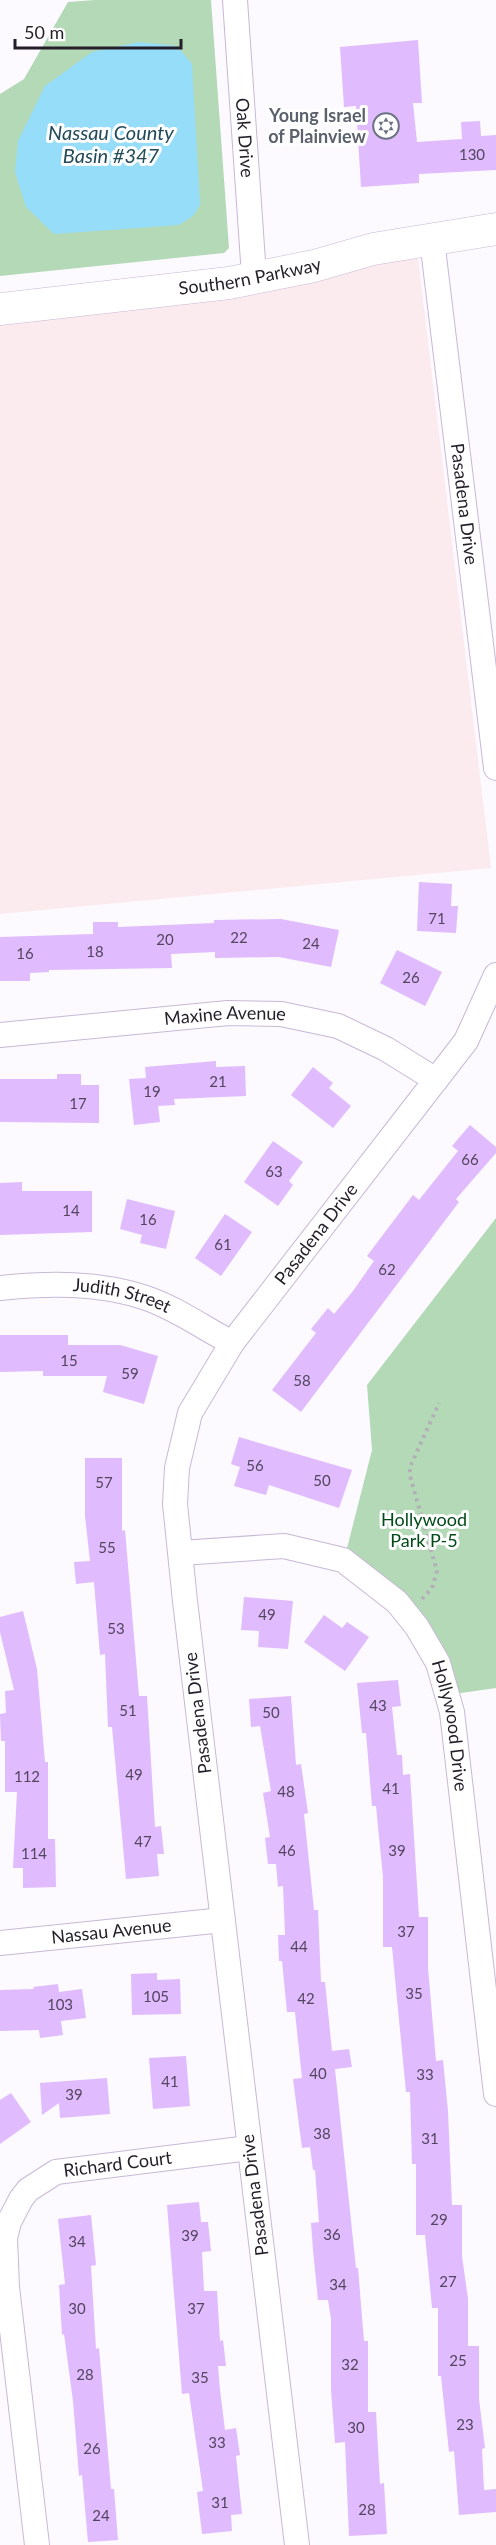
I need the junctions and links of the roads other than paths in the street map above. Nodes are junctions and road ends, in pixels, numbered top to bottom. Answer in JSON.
{"nodes":[{"id":1,"x":235,"y":0,"type":"edge"},
{"id":2,"x":496,"y":229,"type":"edge"},
{"id":3,"x":432,"y":240,"type":"junction"},
{"id":4,"x":254,"y":276,"type":"junction"},
{"id":5,"x":0,"y":309,"type":"edge"},
{"id":6,"x":496,"y":766,"type":"edge"},
{"id":7,"x":496,"y":975,"type":"edge"},
{"id":8,"x":0,"y":1035,"type":"edge"},
{"id":9,"x":436,"y":1080,"type":"junction"},
{"id":10,"x":0,"y":1288,"type":"edge"},
{"id":11,"x":232,"y":1343,"type":"junction"},
{"id":12,"x":181,"y":1553,"type":"junction"},
{"id":13,"x":223,"y":1920,"type":"junction"},
{"id":14,"x":0,"y":1943,"type":"edge"},
{"id":15,"x":492,"y":2023,"type":"edge"},
{"id":16,"x":496,"y":2094,"type":"edge"},
{"id":17,"x":249,"y":2148,"type":"junction"},
{"id":18,"x":37,"y":2545,"type":"edge"},
{"id":19,"x":297,"y":2545,"type":"edge"}],
"edges":[{"from":1,"to":4,"type":"street","name":"Oak Drive"},
{"from":2,"to":3,"type":"street","name":"Southern Parkway"},
{"from":3,"to":4,"type":"street","name":"Southern Parkway"},
{"from":3,"to":6,"type":"street","name":"Pasadena Drive"},
{"from":4,"to":5,"type":"street","name":"Southern Parkway"},
{"from":7,"to":9,"type":"street","name":"Pasadena Drive"},
{"from":8,"to":9,"type":"street","name":"Maxine Avenue"},
{"from":9,"to":11,"type":"street","name":"Pasadena Drive"},
{"from":10,"to":11,"type":"street","name":"Judith Street"},
{"from":11,"to":12,"type":"street","name":"Pasadena Drive"},
{"from":12,"to":13,"type":"street","name":"Pasadena Drive"},
{"from":12,"to":15,"type":"street","name":"Hollywood Drive"},
{"from":13,"to":14,"type":"street","name":"Nassau Avenue"},
{"from":13,"to":17,"type":"street","name":"Pasadena Drive"},
{"from":15,"to":16,"type":"street","name":"Hollywood Drive"},
{"from":17,"to":18,"type":"street","name":"Richard Court"},
{"from":17,"to":19,"type":"street","name":"Pasadena Drive"}]}
